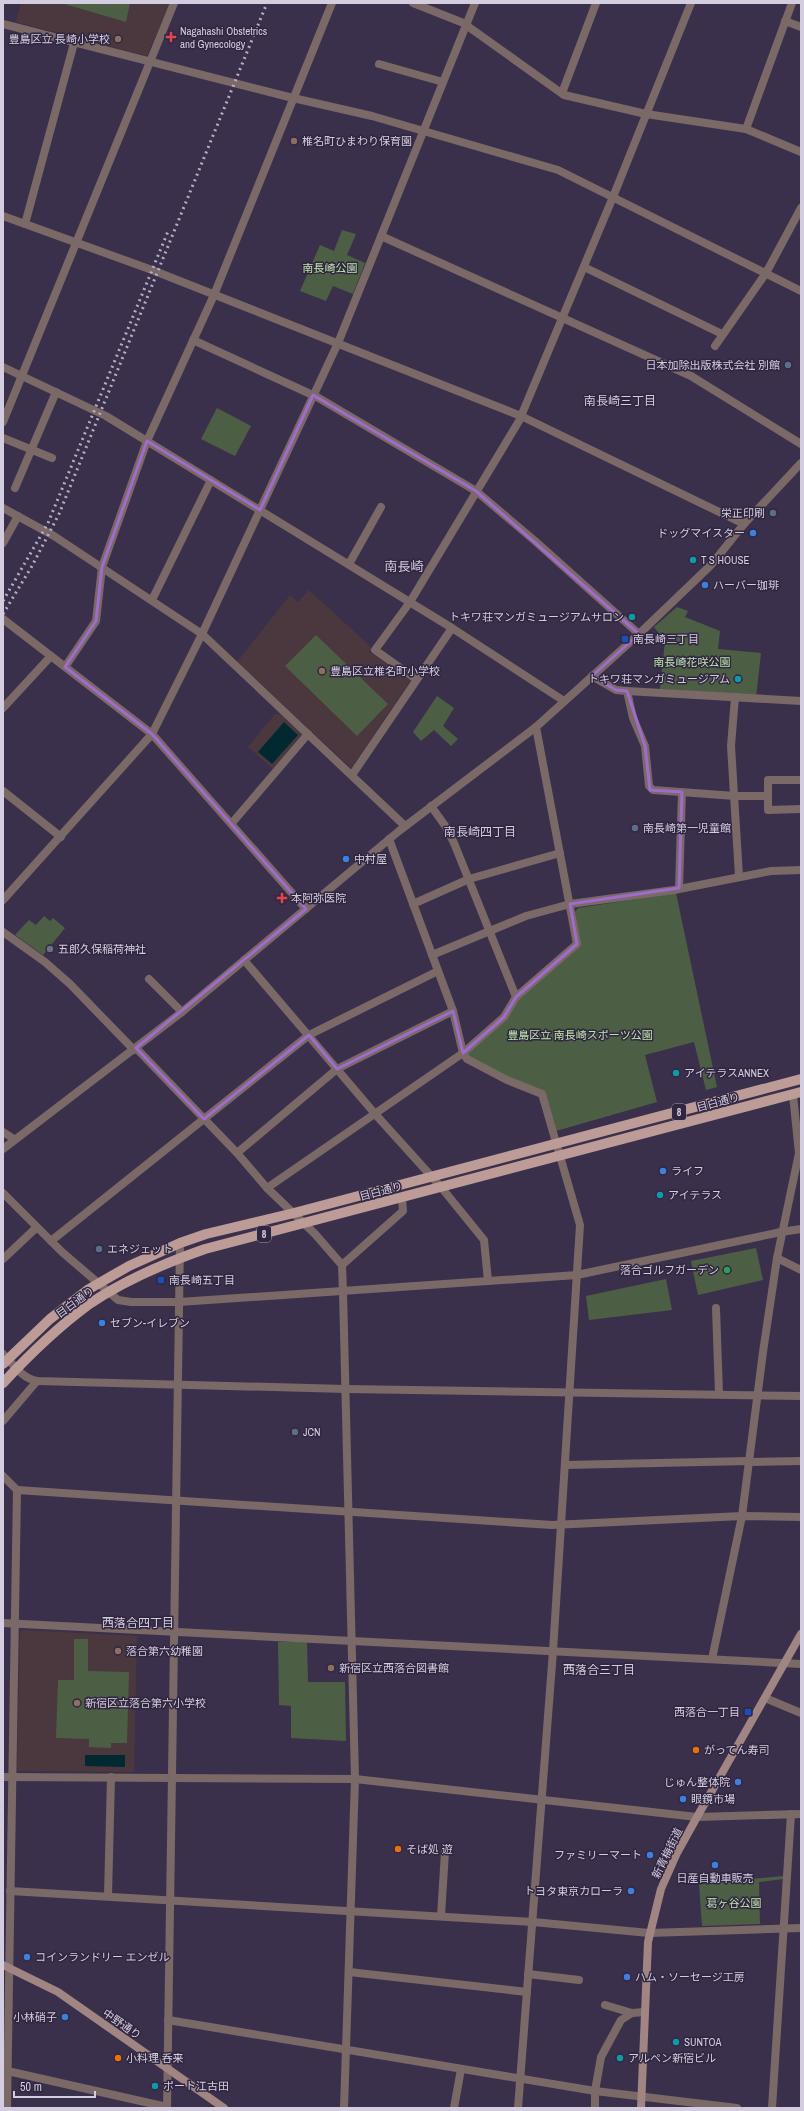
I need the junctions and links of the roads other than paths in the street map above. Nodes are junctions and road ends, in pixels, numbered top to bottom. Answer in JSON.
{"nodes":[{"id":1,"x":174,"y":3,"type":"edge"},
{"id":2,"x":332,"y":3,"type":"edge"},
{"id":3,"x":413,"y":3,"type":"edge"},
{"id":4,"x":475,"y":3,"type":"edge"},
{"id":5,"x":596,"y":3,"type":"edge"},
{"id":6,"x":691,"y":3,"type":"edge"},
{"id":7,"x":792,"y":3,"type":"edge"},
{"id":8,"x":785,"y":22,"type":"junction"},
{"id":9,"x":3,"y":24,"type":"edge"},
{"id":10,"x":466,"y":25,"type":"junction"},
{"id":11,"x":801,"y":28,"type":"edge"},
{"id":12,"x":74,"y":42,"type":"junction"},
{"id":13,"x":150,"y":62,"type":"junction"},
{"id":14,"x":379,"y":64,"type":"dead end"},
{"id":15,"x":443,"y":82,"type":"junction"},
{"id":16,"x":562,"y":93,"type":"junction"},
{"id":17,"x":293,"y":98,"type":"junction"},
{"id":18,"x":646,"y":114,"type":"junction"},
{"id":19,"x":746,"y":130,"type":"junction"},
{"id":20,"x":423,"y":131,"type":"junction"},
{"id":21,"x":801,"y":152,"type":"edge"},
{"id":22,"x":613,"y":197,"type":"junction"},
{"id":23,"x":801,"y":208,"type":"edge"},
{"id":24,"x":3,"y":216,"type":"edge"},
{"id":25,"x":25,"y":224,"type":"junction"},
{"id":26,"x":381,"y":236,"type":"junction"},
{"id":27,"x":77,"y":242,"type":"junction"},
{"id":28,"x":584,"y":267,"type":"junction"},
{"id":29,"x":766,"y":273,"type":"junction"},
{"id":30,"x":801,"y":290,"type":"edge"},
{"id":31,"x":214,"y":295,"type":"junction"},
{"id":32,"x":563,"y":318,"type":"junction"},
{"id":33,"x":722,"y":334,"type":"junction"},
{"id":34,"x":193,"y":340,"type":"junction"},
{"id":35,"x":338,"y":343,"type":"junction"},
{"id":36,"x":715,"y":346,"type":"dead end"},
{"id":37,"x":3,"y":367,"type":"edge"},
{"id":38,"x":22,"y":376,"type":"junction"},
{"id":39,"x":56,"y":392,"type":"junction"},
{"id":40,"x":313,"y":395,"type":"junction"},
{"id":41,"x":521,"y":416,"type":"junction"},
{"id":42,"x":3,"y":422,"type":"edge"},
{"id":43,"x":3,"y":438,"type":"edge"},
{"id":44,"x":147,"y":441,"type":"junction"},
{"id":45,"x":801,"y":444,"type":"edge"},
{"id":46,"x":31,"y":450,"type":"junction"},
{"id":47,"x":52,"y":458,"type":"dead end"},
{"id":48,"x":801,"y":463,"type":"edge"},
{"id":49,"x":211,"y":480,"type":"junction"},
{"id":50,"x":15,"y":488,"type":"dead end"},
{"id":51,"x":476,"y":491,"type":"junction"},
{"id":52,"x":381,"y":507,"type":"dead end"},
{"id":53,"x":3,"y":508,"type":"edge"},
{"id":54,"x":260,"y":510,"type":"junction"},
{"id":55,"x":18,"y":516,"type":"junction"},
{"id":56,"x":744,"y":524,"type":"junction"},
{"id":57,"x":3,"y":543,"type":"edge"},
{"id":58,"x":348,"y":564,"type":"junction"},
{"id":59,"x":102,"y":567,"type":"junction"},
{"id":60,"x":152,"y":600,"type":"junction"},
{"id":61,"x":410,"y":602,"type":"junction"},
{"id":62,"x":3,"y":619,"type":"edge"},
{"id":63,"x":452,"y":628,"type":"junction"},
{"id":64,"x":202,"y":634,"type":"junction"},
{"id":65,"x":639,"y":634,"type":"junction"},
{"id":66,"x":51,"y":656,"type":"junction"},
{"id":67,"x":65,"y":667,"type":"junction"},
{"id":68,"x":592,"y":676,"type":"junction"},
{"id":69,"x":416,"y":679,"type":"junction"},
{"id":70,"x":627,"y":691,"type":"junction"},
{"id":71,"x":735,"y":697,"type":"junction"},
{"id":72,"x":564,"y":701,"type":"junction"},
{"id":73,"x":801,"y":701,"type":"edge"},
{"id":74,"x":3,"y":708,"type":"edge"},
{"id":75,"x":536,"y":727,"type":"junction"},
{"id":76,"x":152,"y":734,"type":"junction"},
{"id":77,"x":308,"y":734,"type":"junction"},
{"id":78,"x":352,"y":775,"type":"junction"},
{"id":79,"x":801,"y":780,"type":"edge"},
{"id":80,"x":3,"y":791,"type":"edge"},
{"id":81,"x":682,"y":792,"type":"junction"},
{"id":82,"x":736,"y":796,"type":"junction"},
{"id":83,"x":768,"y":796,"type":"junction"},
{"id":84,"x":431,"y":806,"type":"junction"},
{"id":85,"x":801,"y":809,"type":"edge"},
{"id":86,"x":232,"y":823,"type":"junction"},
{"id":87,"x":405,"y":826,"type":"junction"},
{"id":88,"x":61,"y":837,"type":"junction"},
{"id":89,"x":389,"y":839,"type":"junction"},
{"id":90,"x":560,"y":853,"type":"junction"},
{"id":91,"x":801,"y":870,"type":"edge"},
{"id":92,"x":739,"y":876,"type":"junction"},
{"id":93,"x":469,"y":879,"type":"junction"},
{"id":94,"x":680,"y":888,"type":"junction"},
{"id":95,"x":3,"y":900,"type":"edge"},
{"id":96,"x":413,"y":904,"type":"junction"},
{"id":97,"x":570,"y":904,"type":"junction"},
{"id":98,"x":306,"y":909,"type":"junction"},
{"id":99,"x":489,"y":930,"type":"junction"},
{"id":100,"x":3,"y":932,"type":"edge"},
{"id":101,"x":432,"y":955,"type":"junction"},
{"id":102,"x":244,"y":960,"type":"junction"},
{"id":103,"x":438,"y":971,"type":"junction"},
{"id":104,"x":149,"y":979,"type":"dead end"},
{"id":105,"x":516,"y":997,"type":"junction"},
{"id":106,"x":453,"y":1011,"type":"junction"},
{"id":107,"x":182,"y":1012,"type":"junction"},
{"id":108,"x":309,"y":1035,"type":"junction"},
{"id":109,"x":135,"y":1049,"type":"junction"},
{"id":110,"x":463,"y":1053,"type":"junction"},
{"id":111,"x":337,"y":1069,"type":"junction"},
{"id":112,"x":801,"y":1079,"type":"edge"},
{"id":113,"x":797,"y":1094,"type":"edge"},
{"id":114,"x":376,"y":1115,"type":"junction"},
{"id":115,"x":204,"y":1119,"type":"junction"},
{"id":116,"x":3,"y":1132,"type":"edge"},
{"id":117,"x":14,"y":1140,"type":"junction"},
{"id":118,"x":557,"y":1144,"type":"junction"},
{"id":119,"x":3,"y":1149,"type":"edge"},
{"id":120,"x":237,"y":1153,"type":"junction"},
{"id":121,"x":560,"y":1156,"type":"junction"},
{"id":122,"x":431,"y":1177,"type":"junction"},
{"id":123,"x":441,"y":1187,"type":"junction"},
{"id":124,"x":268,"y":1188,"type":"junction"},
{"id":125,"x":3,"y":1193,"type":"edge"},
{"id":126,"x":402,"y":1198,"type":"junction"},
{"id":127,"x":294,"y":1213,"type":"junction"},
{"id":128,"x":305,"y":1224,"type":"junction"},
{"id":129,"x":37,"y":1227,"type":"junction"},
{"id":130,"x":801,"y":1229,"type":"edge"},
{"id":131,"x":781,"y":1232,"type":"junction"},
{"id":132,"x":51,"y":1241,"type":"junction"},
{"id":133,"x":180,"y":1244,"type":"junction"},
{"id":134,"x":180,"y":1258,"type":"junction"},
{"id":135,"x":777,"y":1258,"type":"junction"},
{"id":136,"x":3,"y":1259,"type":"edge"},
{"id":137,"x":342,"y":1265,"type":"junction"},
{"id":138,"x":801,"y":1270,"type":"edge"},
{"id":139,"x":577,"y":1275,"type":"junction"},
{"id":140,"x":488,"y":1280,"type":"junction"},
{"id":141,"x":99,"y":1284,"type":"junction"},
{"id":142,"x":109,"y":1292,"type":"junction"},
{"id":143,"x":343,"y":1292,"type":"junction"},
{"id":144,"x":179,"y":1302,"type":"junction"},
{"id":145,"x":716,"y":1308,"type":"dead end"},
{"id":146,"x":5,"y":1359,"type":"edge"},
{"id":147,"x":16,"y":1369,"type":"junction"},
{"id":148,"x":38,"y":1381,"type":"junction"},
{"id":149,"x":3,"y":1383,"type":"edge"},
{"id":150,"x":178,"y":1385,"type":"junction"},
{"id":151,"x":346,"y":1389,"type":"junction"},
{"id":152,"x":569,"y":1392,"type":"junction"},
{"id":153,"x":719,"y":1394,"type":"junction"},
{"id":154,"x":758,"y":1395,"type":"junction"},
{"id":155,"x":801,"y":1396,"type":"edge"},
{"id":156,"x":3,"y":1421,"type":"edge"},
{"id":157,"x":801,"y":1461,"type":"edge"},
{"id":158,"x":749,"y":1462,"type":"junction"},
{"id":159,"x":565,"y":1465,"type":"junction"},
{"id":160,"x":3,"y":1476,"type":"edge"},
{"id":161,"x":17,"y":1490,"type":"junction"},
{"id":162,"x":177,"y":1500,"type":"junction"},
{"id":163,"x":349,"y":1511,"type":"junction"},
{"id":164,"x":742,"y":1516,"type":"junction"},
{"id":165,"x":801,"y":1517,"type":"edge"},
{"id":166,"x":562,"y":1524,"type":"junction"},
{"id":167,"x":3,"y":1623,"type":"edge"},
{"id":168,"x":14,"y":1624,"type":"junction"},
{"id":169,"x":173,"y":1632,"type":"junction"},
{"id":170,"x":801,"y":1634,"type":"edge"},
{"id":171,"x":352,"y":1640,"type":"junction"},
{"id":172,"x":553,"y":1651,"type":"junction"},
{"id":173,"x":712,"y":1659,"type":"junction"},
{"id":174,"x":784,"y":1664,"type":"junction"},
{"id":175,"x":801,"y":1664,"type":"edge"},
{"id":176,"x":765,"y":1698,"type":"junction"},
{"id":177,"x":801,"y":1713,"type":"edge"},
{"id":178,"x":7,"y":1777,"type":"edge"},
{"id":179,"x":111,"y":1778,"type":"junction"},
{"id":180,"x":171,"y":1778,"type":"junction"},
{"id":181,"x":355,"y":1779,"type":"junction"},
{"id":182,"x":542,"y":1799,"type":"junction"},
{"id":183,"x":791,"y":1814,"type":"junction"},
{"id":184,"x":801,"y":1814,"type":"edge"},
{"id":185,"x":697,"y":1817,"type":"junction"},
{"id":186,"x":445,"y":1852,"type":"dead end"},
{"id":187,"x":10,"y":1891,"type":"junction"},
{"id":188,"x":108,"y":1896,"type":"junction"},
{"id":189,"x":169,"y":1899,"type":"junction"},
{"id":190,"x":350,"y":1911,"type":"junction"},
{"id":191,"x":441,"y":1916,"type":"junction"},
{"id":192,"x":533,"y":1922,"type":"junction"},
{"id":193,"x":801,"y":1928,"type":"edge"},
{"id":194,"x":784,"y":1929,"type":"junction"},
{"id":195,"x":649,"y":1933,"type":"junction"},
{"id":196,"x":6,"y":1966,"type":"edge"},
{"id":197,"x":349,"y":1972,"type":"junction"},
{"id":198,"x":528,"y":1974,"type":"junction"},
{"id":199,"x":579,"y":1980,"type":"dead end"},
{"id":200,"x":527,"y":1992,"type":"junction"},
{"id":201,"x":605,"y":2005,"type":"dead end"},
{"id":202,"x":644,"y":2012,"type":"junction"},
{"id":203,"x":632,"y":2014,"type":"junction"},
{"id":204,"x":168,"y":2020,"type":"junction"},
{"id":205,"x":347,"y":2049,"type":"junction"},
{"id":206,"x":167,"y":2069,"type":"junction"},
{"id":207,"x":461,"y":2069,"type":"junction"},
{"id":208,"x":5,"y":2070,"type":"edge"},
{"id":209,"x":520,"y":2078,"type":"junction"},
{"id":210,"x":595,"y":2091,"type":"junction"},
{"id":211,"x":641,"y":2097,"type":"junction"},
{"id":212,"x":167,"y":2107,"type":"edge"},
{"id":213,"x":7,"y":2108,"type":"edge"},
{"id":214,"x":224,"y":2108,"type":"edge"},
{"id":215,"x":344,"y":2108,"type":"edge"},
{"id":216,"x":454,"y":2108,"type":"edge"},
{"id":217,"x":518,"y":2108,"type":"edge"},
{"id":218,"x":595,"y":2108,"type":"edge"},
{"id":219,"x":641,"y":2108,"type":"edge"},
{"id":220,"x":737,"y":2108,"type":"edge"},
{"id":221,"x":772,"y":2108,"type":"edge"}],
"edges":[{"from":1,"to":13,"type":"street"},
{"from":2,"to":17,"type":"street"},
{"from":3,"to":10,"type":"street"},
{"from":4,"to":10,"type":"street"},
{"from":5,"to":16,"type":"street"},
{"from":6,"to":18,"type":"street"},
{"from":7,"to":8,"type":"street"},
{"from":8,"to":11,"type":"street"},
{"from":8,"to":19,"type":"street"},
{"from":9,"to":12,"type":"street"},
{"from":10,"to":15,"type":"street"},
{"from":10,"to":16,"type":"street"},
{"from":12,"to":13,"type":"street"},
{"from":12,"to":25,"type":"street"},
{"from":13,"to":17,"type":"street"},
{"from":13,"to":27,"type":"street"},
{"from":14,"to":15,"type":"street"},
{"from":15,"to":20,"type":"street"},
{"from":16,"to":18,"type":"street"},
{"from":17,"to":20,"type":"street"},
{"from":17,"to":31,"type":"street"},
{"from":18,"to":19,"type":"street"},
{"from":18,"to":22,"type":"street"},
{"from":19,"to":21,"type":"street"},
{"from":20,"to":22,"type":"street"},
{"from":20,"to":26,"type":"street"},
{"from":22,"to":28,"type":"street"},
{"from":22,"to":29,"type":"street"},
{"from":23,"to":29,"type":"street"},
{"from":24,"to":25,"type":"street"},
{"from":25,"to":27,"type":"street"},
{"from":26,"to":32,"type":"street"},
{"from":26,"to":35,"type":"street"},
{"from":27,"to":31,"type":"street"},
{"from":27,"to":38,"type":"street"},
{"from":28,"to":32,"type":"street"},
{"from":28,"to":33,"type":"street"},
{"from":29,"to":30,"type":"street"},
{"from":29,"to":33,"type":"street"},
{"from":31,"to":34,"type":"street"},
{"from":31,"to":35,"type":"street"},
{"from":32,"to":41,"type":"street"},
{"from":32,"to":45,"type":"street"},
{"from":33,"to":36,"type":"street"},
{"from":34,"to":40,"type":"street"},
{"from":34,"to":44,"type":"street"},
{"from":35,"to":40,"type":"street"},
{"from":35,"to":41,"type":"street"},
{"from":37,"to":38,"type":"street"},
{"from":38,"to":39,"type":"street"},
{"from":38,"to":42,"type":"street"},
{"from":39,"to":44,"type":"street"},
{"from":39,"to":46,"type":"street"},
{"from":40,"to":51,"type":"street"},
{"from":40,"to":54,"type":"street"},
{"from":41,"to":51,"type":"street"},
{"from":41,"to":56,"type":"street"},
{"from":43,"to":46,"type":"street"},
{"from":44,"to":49,"type":"street"},
{"from":44,"to":59,"type":"street"},
{"from":46,"to":47,"type":"street"},
{"from":46,"to":50,"type":"street"},
{"from":48,"to":56,"type":"street"},
{"from":49,"to":54,"type":"street"},
{"from":49,"to":60,"type":"street"},
{"from":51,"to":61,"type":"street"},
{"from":51,"to":65,"type":"street"},
{"from":52,"to":58,"type":"street"},
{"from":53,"to":55,"type":"street"},
{"from":54,"to":58,"type":"street"},
{"from":54,"to":64,"type":"street"},
{"from":55,"to":57,"type":"street"},
{"from":55,"to":59,"type":"street"},
{"from":56,"to":65,"type":"street"},
{"from":58,"to":61,"type":"street"},
{"from":59,"to":60,"type":"street"},
{"from":59,"to":67,"type":"street"},
{"from":60,"to":64,"type":"street"},
{"from":61,"to":63,"type":"street"},
{"from":61,"to":69,"type":"street"},
{"from":62,"to":66,"type":"street"},
{"from":63,"to":69,"type":"street"},
{"from":63,"to":72,"type":"street"},
{"from":64,"to":76,"type":"street"},
{"from":64,"to":77,"type":"street"},
{"from":65,"to":68,"type":"street"},
{"from":66,"to":67,"type":"street"},
{"from":66,"to":74,"type":"street"},
{"from":67,"to":76,"type":"street"},
{"from":68,"to":70,"type":"street"},
{"from":68,"to":72,"type":"street"},
{"from":69,"to":78,"type":"street"},
{"from":70,"to":71,"type":"street"},
{"from":70,"to":81,"type":"street"},
{"from":71,"to":73,"type":"street"},
{"from":71,"to":82,"type":"street"},
{"from":72,"to":75,"type":"street"},
{"from":75,"to":84,"type":"street"},
{"from":75,"to":90,"type":"street"},
{"from":76,"to":86,"type":"street"},
{"from":76,"to":88,"type":"street"},
{"from":77,"to":78,"type":"street"},
{"from":77,"to":86,"type":"street"},
{"from":78,"to":87,"type":"street"},
{"from":79,"to":83,"type":"street"},
{"from":80,"to":88,"type":"street"},
{"from":81,"to":82,"type":"street"},
{"from":81,"to":94,"type":"street"},
{"from":82,"to":83,"type":"street"},
{"from":82,"to":92,"type":"street"},
{"from":83,"to":85,"type":"street"},
{"from":84,"to":87,"type":"street"},
{"from":84,"to":93,"type":"street"},
{"from":86,"to":98,"type":"street"},
{"from":87,"to":89,"type":"street"},
{"from":88,"to":95,"type":"street"},
{"from":89,"to":96,"type":"street"},
{"from":89,"to":98,"type":"street"},
{"from":90,"to":93,"type":"street"},
{"from":90,"to":97,"type":"street"},
{"from":91,"to":92,"type":"street"},
{"from":92,"to":94,"type":"street"},
{"from":93,"to":96,"type":"street"},
{"from":93,"to":99,"type":"street"},
{"from":94,"to":97,"type":"street"},
{"from":96,"to":101,"type":"street"},
{"from":97,"to":99,"type":"street"},
{"from":97,"to":105,"type":"street"},
{"from":98,"to":102,"type":"street"},
{"from":99,"to":101,"type":"street"},
{"from":99,"to":105,"type":"street"},
{"from":100,"to":109,"type":"street"},
{"from":101,"to":103,"type":"street"},
{"from":102,"to":107,"type":"street"},
{"from":102,"to":108,"type":"street"},
{"from":103,"to":106,"type":"street"},
{"from":103,"to":108,"type":"street"},
{"from":104,"to":107,"type":"street"},
{"from":105,"to":110,"type":"street"},
{"from":106,"to":110,"type":"street"},
{"from":106,"to":111,"type":"street"},
{"from":107,"to":109,"type":"street"},
{"from":108,"to":111,"type":"street"},
{"from":108,"to":115,"type":"street"},
{"from":109,"to":115,"type":"street"},
{"from":109,"to":117,"type":"street"},
{"from":110,"to":114,"type":"street"},
{"from":110,"to":118,"type":"street"},
{"from":111,"to":114,"type":"street"},
{"from":111,"to":120,"type":"street"},
{"from":112,"to":118,"type":"main road","name":"目白通り","number":"8"},
{"from":113,"to":121,"type":"main road","name":"目白通り","number":"8"},
{"from":113,"to":131,"type":"street"},
{"from":114,"to":122,"type":"street"},
{"from":114,"to":124,"type":"street"},
{"from":115,"to":120,"type":"street"},
{"from":115,"to":132,"type":"street"},
{"from":116,"to":117,"type":"street"},
{"from":117,"to":119,"type":"street"},
{"from":118,"to":121,"type":"street"},
{"from":118,"to":122,"type":"main road","name":"目白通り","number":"8"},
{"from":120,"to":124,"type":"street"},
{"from":121,"to":123,"type":"main road","name":"目白通り","number":"8"},
{"from":121,"to":139,"type":"street"},
{"from":122,"to":123,"type":"street"},
{"from":122,"to":127,"type":"main road","name":"目白通り","number":"8"},
{"from":123,"to":126,"type":"main road","name":"目白通り","number":"8"},
{"from":123,"to":140,"type":"street"},
{"from":124,"to":127,"type":"street"},
{"from":125,"to":129,"type":"street"},
{"from":126,"to":128,"type":"main road","name":"目白通り","number":"8"},
{"from":126,"to":137,"type":"street"},
{"from":127,"to":128,"type":"street"},
{"from":127,"to":133,"type":"main road","name":"目白通り","number":"8"},
{"from":128,"to":134,"type":"main road","name":"目白通り","number":"8"},
{"from":128,"to":137,"type":"street"},
{"from":129,"to":132,"type":"street"},
{"from":129,"to":136,"type":"street"},
{"from":130,"to":131,"type":"street"},
{"from":131,"to":135,"type":"street"},
{"from":131,"to":139,"type":"street"},
{"from":132,"to":141,"type":"street"},
{"from":133,"to":134,"type":"street"},
{"from":133,"to":141,"type":"main road","name":"目白通り","number":"8"},
{"from":134,"to":142,"type":"main road","name":"目白通り","number":"8"},
{"from":134,"to":144,"type":"street"},
{"from":135,"to":138,"type":"street"},
{"from":135,"to":154,"type":"street"},
{"from":137,"to":143,"type":"street"},
{"from":139,"to":140,"type":"street"},
{"from":139,"to":152,"type":"street"},
{"from":140,"to":143,"type":"street"},
{"from":141,"to":142,"type":"street"},
{"from":141,"to":146,"type":"main road","name":"目白通り","number":"8"},
{"from":142,"to":144,"type":"street"},
{"from":142,"to":147,"type":"main road","name":"目白通り","number":"8"},
{"from":143,"to":144,"type":"street"},
{"from":143,"to":151,"type":"street"},
{"from":144,"to":150,"type":"street"},
{"from":145,"to":153,"type":"street"},
{"from":146,"to":147,"type":"street"},
{"from":147,"to":148,"type":"street"},
{"from":147,"to":149,"type":"main road","name":"目白通り","number":"8"},
{"from":148,"to":150,"type":"street"},
{"from":148,"to":156,"type":"street"},
{"from":150,"to":151,"type":"street"},
{"from":150,"to":162,"type":"street"},
{"from":151,"to":152,"type":"street"},
{"from":151,"to":163,"type":"street"},
{"from":152,"to":153,"type":"street"},
{"from":152,"to":159,"type":"street"},
{"from":153,"to":154,"type":"street"},
{"from":154,"to":155,"type":"street"},
{"from":154,"to":158,"type":"street"},
{"from":157,"to":158,"type":"street"},
{"from":158,"to":159,"type":"street"},
{"from":158,"to":164,"type":"street"},
{"from":159,"to":166,"type":"street"},
{"from":160,"to":161,"type":"street"},
{"from":161,"to":162,"type":"street"},
{"from":161,"to":168,"type":"street"},
{"from":162,"to":163,"type":"street"},
{"from":162,"to":169,"type":"street"},
{"from":163,"to":166,"type":"street"},
{"from":163,"to":171,"type":"street"},
{"from":164,"to":165,"type":"street"},
{"from":164,"to":166,"type":"street"},
{"from":164,"to":173,"type":"street"},
{"from":166,"to":172,"type":"street"},
{"from":167,"to":168,"type":"street"},
{"from":168,"to":169,"type":"street"},
{"from":168,"to":178,"type":"street"},
{"from":169,"to":171,"type":"street"},
{"from":169,"to":180,"type":"street"},
{"from":170,"to":174,"type":"main road","name":"新青梅街道"},
{"from":171,"to":172,"type":"street"},
{"from":171,"to":181,"type":"street"},
{"from":172,"to":173,"type":"street"},
{"from":172,"to":182,"type":"street"},
{"from":173,"to":174,"type":"street"},
{"from":174,"to":175,"type":"street"},
{"from":174,"to":176,"type":"main road","name":"新青梅街道"},
{"from":176,"to":177,"type":"street"},
{"from":176,"to":185,"type":"main road","name":"新青梅街道"},
{"from":178,"to":179,"type":"street"},
{"from":178,"to":187,"type":"street"},
{"from":179,"to":180,"type":"street"},
{"from":179,"to":188,"type":"street"},
{"from":180,"to":181,"type":"street"},
{"from":180,"to":189,"type":"street"},
{"from":181,"to":182,"type":"street"},
{"from":181,"to":190,"type":"street"},
{"from":182,"to":185,"type":"street"},
{"from":182,"to":192,"type":"street"},
{"from":183,"to":184,"type":"street"},
{"from":183,"to":185,"type":"street"},
{"from":183,"to":194,"type":"street"},
{"from":185,"to":195,"type":"main road","name":"新青梅街道"},
{"from":186,"to":191,"type":"street"},
{"from":187,"to":188,"type":"street"},
{"from":187,"to":196,"type":"street"},
{"from":188,"to":189,"type":"street"},
{"from":189,"to":190,"type":"street"},
{"from":189,"to":204,"type":"street"},
{"from":190,"to":191,"type":"street"},
{"from":190,"to":197,"type":"street"},
{"from":191,"to":192,"type":"street"},
{"from":192,"to":195,"type":"street"},
{"from":192,"to":198,"type":"street"},
{"from":193,"to":194,"type":"street"},
{"from":194,"to":195,"type":"street"},
{"from":194,"to":221,"type":"street"},
{"from":195,"to":202,"type":"main road","name":"新青梅街道"},
{"from":196,"to":206,"type":"main road","name":"中野通り"},
{"from":196,"to":208,"type":"street"},
{"from":197,"to":200,"type":"street"},
{"from":197,"to":205,"type":"street"},
{"from":198,"to":199,"type":"street"},
{"from":198,"to":200,"type":"street"},
{"from":200,"to":209,"type":"street"},
{"from":201,"to":203,"type":"street"},
{"from":202,"to":203,"type":"street"},
{"from":202,"to":211,"type":"main road","name":"新青梅街道"},
{"from":203,"to":210,"type":"street"},
{"from":204,"to":205,"type":"street"},
{"from":204,"to":206,"type":"street"},
{"from":205,"to":207,"type":"street"},
{"from":205,"to":215,"type":"street"},
{"from":206,"to":212,"type":"street"},
{"from":206,"to":214,"type":"main road","name":"中野通り"},
{"from":207,"to":209,"type":"street"},
{"from":207,"to":216,"type":"street"},
{"from":208,"to":212,"type":"street"},
{"from":208,"to":213,"type":"street"},
{"from":209,"to":210,"type":"street"},
{"from":209,"to":217,"type":"street"},
{"from":210,"to":211,"type":"street"},
{"from":210,"to":218,"type":"street"},
{"from":211,"to":219,"type":"main road","name":"新青梅街道"},
{"from":211,"to":220,"type":"street"}]}
